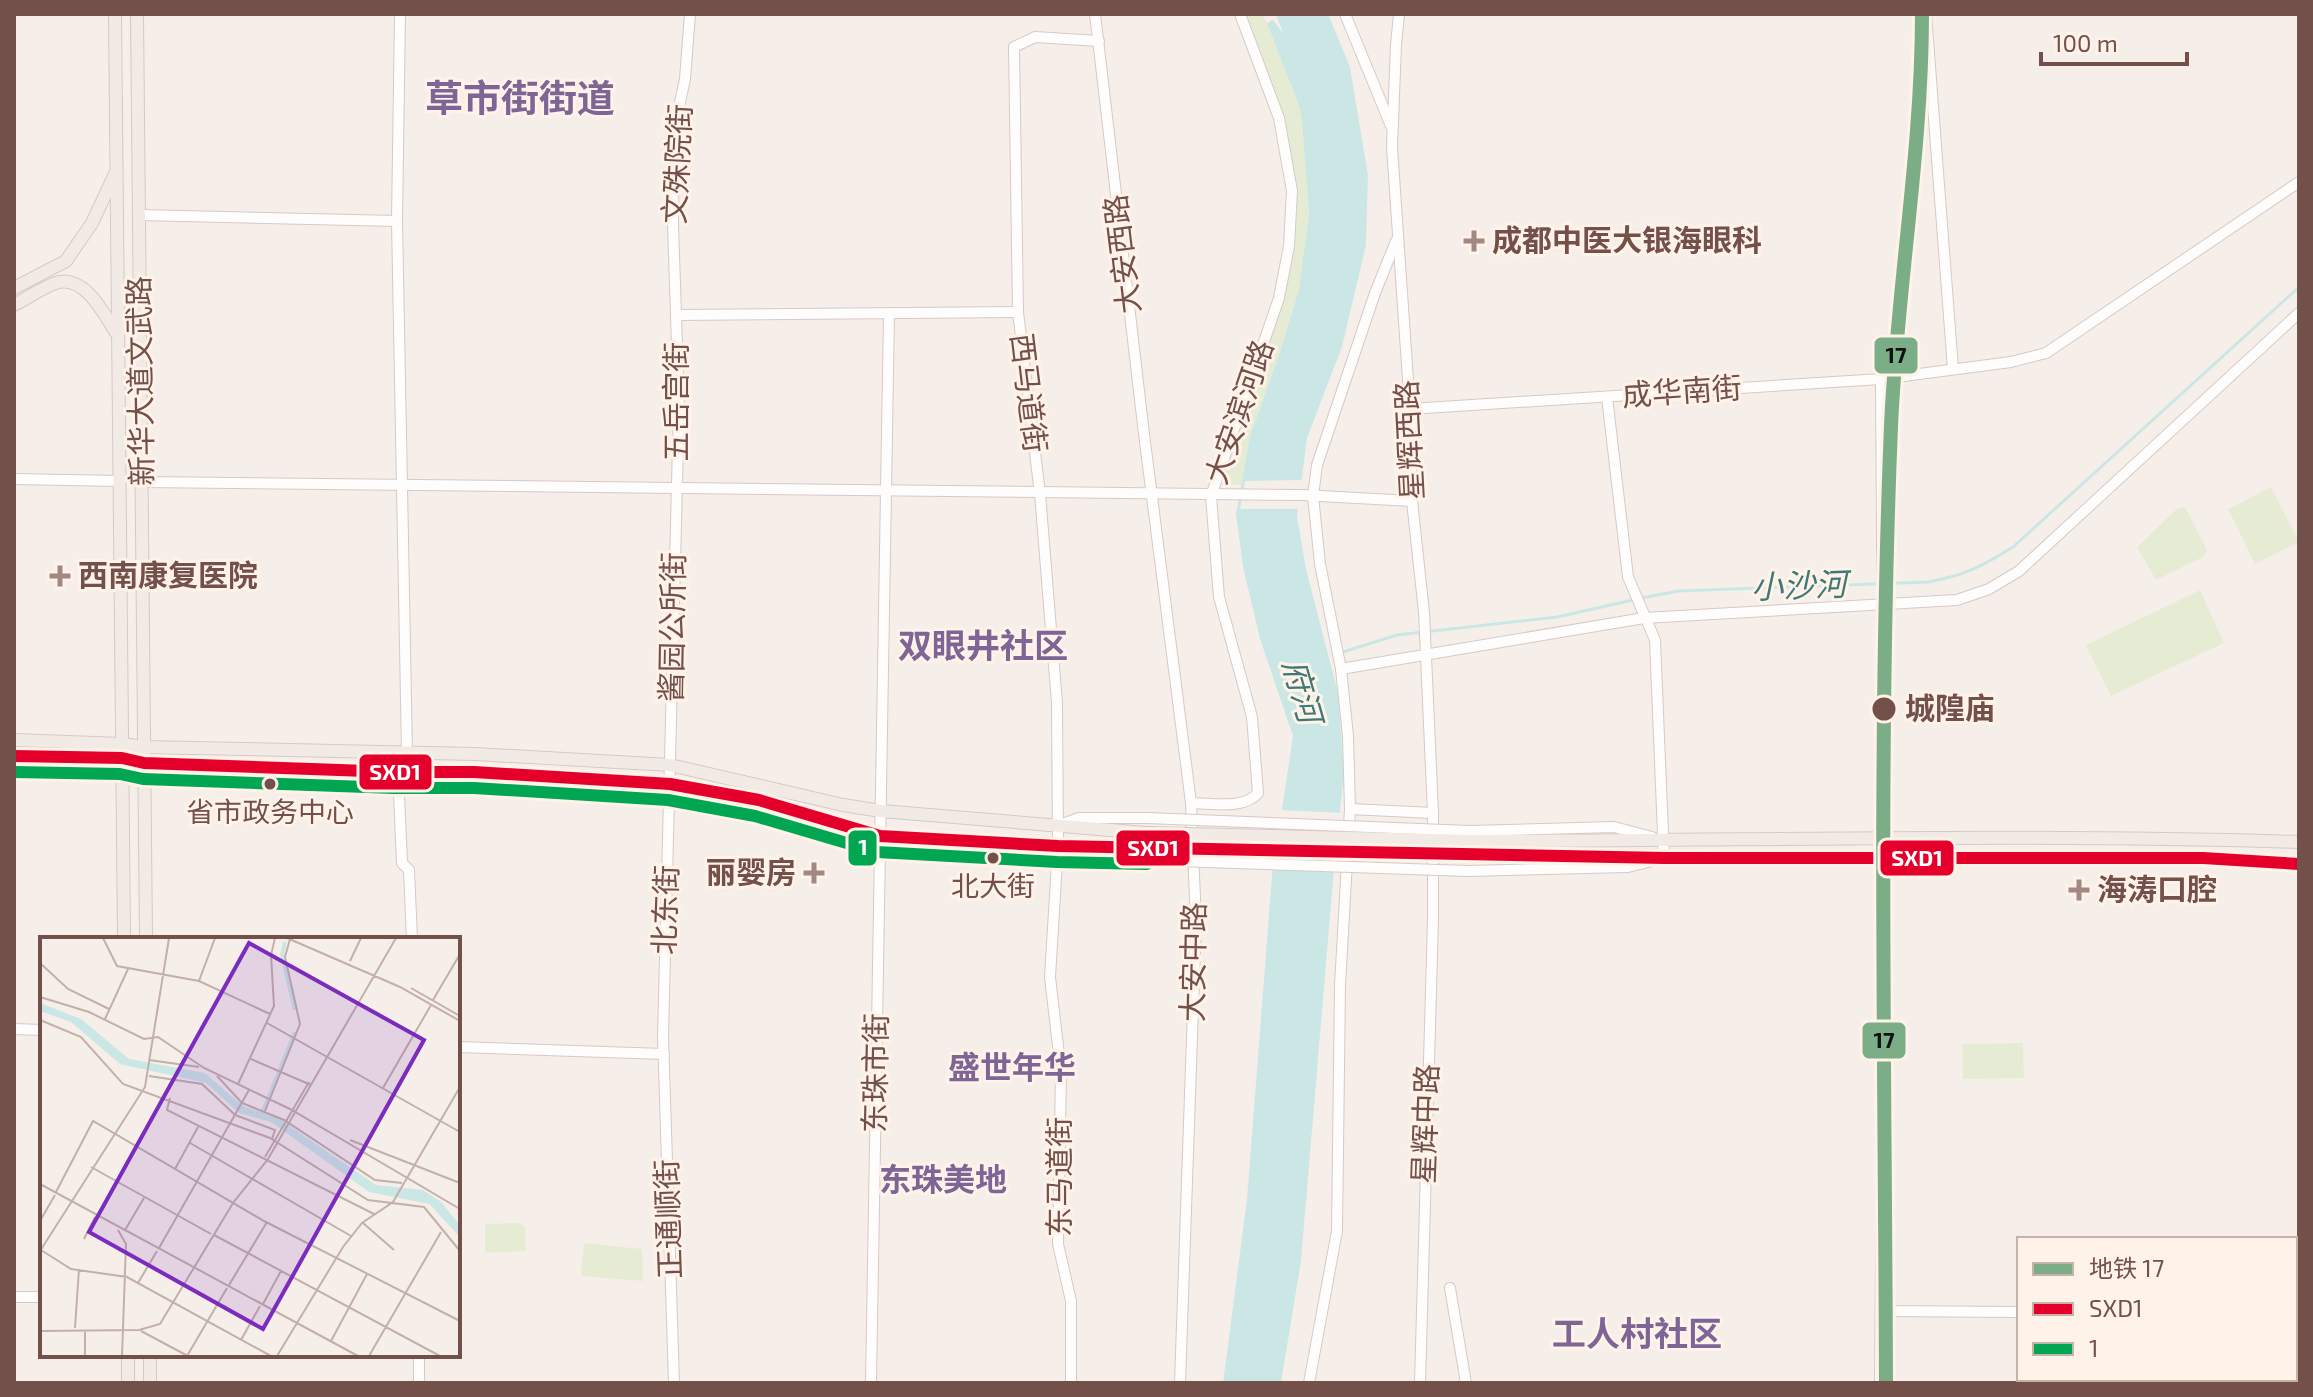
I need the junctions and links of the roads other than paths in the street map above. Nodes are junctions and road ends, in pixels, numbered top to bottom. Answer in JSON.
{"nodes":[{"id":1,"x":115,"y":14,"type":"edge"},
{"id":2,"x":137,"y":14,"type":"edge"},
{"id":3,"x":400,"y":14,"type":"edge"},
{"id":4,"x":690,"y":14,"type":"edge"},
{"id":5,"x":1095,"y":14,"type":"edge"},
{"id":6,"x":1240,"y":14,"type":"edge"},
{"id":7,"x":1345,"y":14,"type":"edge"},
{"id":8,"x":1399,"y":14,"type":"edge"},
{"id":9,"x":1926,"y":14,"type":"edge"},
{"id":10,"x":1099,"y":41,"type":"junction"},
{"id":11,"x":1393,"y":131,"type":"junction"},
{"id":12,"x":117,"y":171,"type":"junction"},
{"id":13,"x":2299,"y":182,"type":"edge"},
{"id":14,"x":139,"y":215,"type":"junction"},
{"id":15,"x":397,"y":221,"type":"junction"},
{"id":16,"x":1398,"y":236,"type":"junction"},
{"id":17,"x":14,"y":288,"type":"edge"},
{"id":18,"x":14,"y":305,"type":"edge"},
{"id":19,"x":1018,"y":312,"type":"junction"},
{"id":20,"x":2299,"y":313,"type":"edge"},
{"id":21,"x":889,"y":314,"type":"junction"},
{"id":22,"x":677,"y":315,"type":"junction"},
{"id":23,"x":118,"y":335,"type":"junction"},
{"id":24,"x":1953,"y":369,"type":"junction"},
{"id":25,"x":1881,"y":379,"type":"junction"},
{"id":26,"x":1607,"y":397,"type":"junction"},
{"id":27,"x":1410,"y":409,"type":"junction"},
{"id":28,"x":14,"y":479,"type":"edge"},
{"id":29,"x":119,"y":481,"type":"junction"},
{"id":30,"x":142,"y":482,"type":"junction"},
{"id":31,"x":403,"y":486,"type":"junction"},
{"id":32,"x":676,"y":489,"type":"junction"},
{"id":33,"x":886,"y":492,"type":"junction"},
{"id":34,"x":1040,"y":494,"type":"junction"},
{"id":35,"x":1152,"y":495,"type":"junction"},
{"id":36,"x":1211,"y":496,"type":"junction"},
{"id":37,"x":1307,"y":496,"type":"junction"},
{"id":38,"x":1412,"y":501,"type":"junction"},
{"id":39,"x":1884,"y":600,"type":"junction"},
{"id":40,"x":1642,"y":614,"type":"junction"},
{"id":41,"x":1426,"y":650,"type":"junction"},
{"id":42,"x":1340,"y":665,"type":"junction"},
{"id":43,"x":14,"y":740,"type":"edge"},
{"id":44,"x":122,"y":744,"type":"junction"},
{"id":45,"x":144,"y":747,"type":"junction"},
{"id":46,"x":407,"y":753,"type":"junction"},
{"id":47,"x":14,"y":756,"type":"edge"},
{"id":48,"x":122,"y":758,"type":"junction"},
{"id":49,"x":144,"y":763,"type":"junction"},
{"id":50,"x":670,"y":765,"type":"junction"},
{"id":51,"x":407,"y":773,"type":"junction"},
{"id":52,"x":670,"y":784,"type":"junction"},
{"id":53,"x":1191,"y":803,"type":"junction"},
{"id":54,"x":1350,"y":809,"type":"junction"},
{"id":55,"x":881,"y":811,"type":"junction"},
{"id":56,"x":1433,"y":813,"type":"junction"},
{"id":57,"x":1058,"y":826,"type":"junction"},
{"id":58,"x":880,"y":836,"type":"junction"},
{"id":59,"x":1470,"y":836,"type":"junction"},
{"id":60,"x":1883,"y":837,"type":"junction"},
{"id":61,"x":1665,"y":841,"type":"junction"},
{"id":62,"x":2299,"y":842,"type":"edge"},
{"id":63,"x":1058,"y":846,"type":"junction"},
{"id":64,"x":1148,"y":854,"type":"junction"},
{"id":65,"x":1664,"y":858,"type":"junction"},
{"id":66,"x":1884,"y":858,"type":"junction"},
{"id":67,"x":2299,"y":864,"type":"edge"},
{"id":68,"x":1433,"y":865,"type":"joint"},
{"id":69,"x":124,"y":937,"type":"edge"},
{"id":70,"x":146,"y":937,"type":"edge"},
{"id":71,"x":412,"y":937,"type":"edge"},
{"id":72,"x":14,"y":1029,"type":"edge"},
{"id":73,"x":40,"y":1030,"type":"edge"},
{"id":74,"x":460,"y":1047,"type":"edge"},
{"id":75,"x":664,"y":1054,"type":"junction"},
{"id":76,"x":1450,"y":1288,"type":"dead end"},
{"id":77,"x":14,"y":1297,"type":"edge"},
{"id":78,"x":40,"y":1297,"type":"edge"},
{"id":79,"x":1881,"y":1311,"type":"junction"},
{"id":80,"x":2017,"y":1312,"type":"edge"},
{"id":81,"x":128,"y":1357,"type":"edge"},
{"id":82,"x":150,"y":1357,"type":"edge"},
{"id":83,"x":419,"y":1357,"type":"edge"},
{"id":84,"x":128,"y":1383,"type":"edge"},
{"id":85,"x":150,"y":1383,"type":"edge"},
{"id":86,"x":419,"y":1383,"type":"edge"},
{"id":87,"x":674,"y":1383,"type":"edge"},
{"id":88,"x":871,"y":1383,"type":"edge"},
{"id":89,"x":1071,"y":1383,"type":"edge"},
{"id":90,"x":1180,"y":1383,"type":"edge"},
{"id":91,"x":1309,"y":1383,"type":"edge"},
{"id":92,"x":1420,"y":1383,"type":"edge"},
{"id":93,"x":1466,"y":1383,"type":"edge"},
{"id":94,"x":1880,"y":1383,"type":"edge"}],
"edges":[{"from":1,"to":12,"type":"main road","name":"新华大道文武路"},
{"from":2,"to":14,"type":"main road","name":"新华大道文武路"},
{"from":3,"to":15,"type":"street"},
{"from":4,"to":22,"type":"street","name":"文殊院街"},
{"from":5,"to":10,"type":"street","name":"大安西路"},
{"from":6,"to":36,"type":"street","name":"大安滨河路"},
{"from":7,"to":11,"type":"street"},
{"from":8,"to":11,"type":"street","name":"星辉西路"},
{"from":9,"to":24,"type":"street"},
{"from":10,"to":19,"type":"street","name":"西马道街"},
{"from":10,"to":35,"type":"street","name":"大安西路"},
{"from":11,"to":16,"type":"street","name":"星辉西路"},
{"from":12,"to":17,"type":"main road"},
{"from":12,"to":23,"type":"main road","name":"新华大道文武路"},
{"from":13,"to":24,"type":"street","name":"成华南街"},
{"from":14,"to":15,"type":"street"},
{"from":14,"to":30,"type":"main road","name":"新华大道文武路"},
{"from":15,"to":31,"type":"street"},
{"from":16,"to":27,"type":"street","name":"星辉西路"},
{"from":16,"to":37,"type":"street"},
{"from":18,"to":23,"type":"main road"},
{"from":19,"to":21,"type":"street"},
{"from":19,"to":34,"type":"street","name":"西马道街"},
{"from":20,"to":39,"type":"street"},
{"from":21,"to":22,"type":"street"},
{"from":21,"to":33,"type":"street","name":"东珠市街"},
{"from":22,"to":32,"type":"street","name":"五岳宫街"},
{"from":23,"to":29,"type":"main road","name":"新华大道文武路"},
{"from":24,"to":25,"type":"street","name":"成华南街"},
{"from":25,"to":26,"type":"street","name":"成华南街"},
{"from":25,"to":39,"type":"street"},
{"from":26,"to":27,"type":"street","name":"成华南街"},
{"from":26,"to":40,"type":"street"},
{"from":27,"to":38,"type":"street","name":"星辉西路"},
{"from":28,"to":29,"type":"street"},
{"from":29,"to":44,"type":"main road","name":"新华大道文武路"},
{"from":30,"to":31,"type":"street"},
{"from":30,"to":45,"type":"main road","name":"新华大道文武路"},
{"from":31,"to":32,"type":"street"},
{"from":31,"to":46,"type":"street"},
{"from":32,"to":33,"type":"street"},
{"from":32,"to":50,"type":"street","name":"酱园公所街"},
{"from":33,"to":34,"type":"street"},
{"from":33,"to":55,"type":"street","name":"东珠市街"},
{"from":34,"to":35,"type":"street"},
{"from":34,"to":57,"type":"street","name":"西马道街"},
{"from":35,"to":36,"type":"street"},
{"from":35,"to":53,"type":"street","name":"大安中路"},
{"from":36,"to":37,"type":"street"},
{"from":36,"to":53,"type":"street","name":"大安滨河路"},
{"from":37,"to":38,"type":"street"},
{"from":37,"to":42,"type":"street"},
{"from":38,"to":41,"type":"street","name":"星辉西路"},
{"from":39,"to":40,"type":"street"},
{"from":39,"to":60,"type":"street"},
{"from":40,"to":41,"type":"street"},
{"from":40,"to":61,"type":"street"},
{"from":41,"to":42,"type":"street"},
{"from":41,"to":56,"type":"street","name":"星辉西路"},
{"from":42,"to":54,"type":"street"},
{"from":43,"to":44,"type":"main road"},
{"from":44,"to":45,"type":"main road"},
{"from":44,"to":48,"type":"main road","name":"新华大道文武路"},
{"from":45,"to":46,"type":"main road"},
{"from":45,"to":49,"type":"main road","name":"新华大道文武路"},
{"from":46,"to":50,"type":"main road"},
{"from":47,"to":48,"type":"main road"},
{"from":48,"to":49,"type":"main road"},
{"from":48,"to":69,"type":"main road","name":"新华大道文武路"},
{"from":49,"to":51,"type":"main road"},
{"from":49,"to":70,"type":"main road","name":"新华大道文武路"},
{"from":50,"to":52,"type":"street","name":"北东街"},
{"from":50,"to":55,"type":"main road"},
{"from":51,"to":52,"type":"main road"},
{"from":51,"to":71,"type":"street"},
{"from":52,"to":58,"type":"main road"},
{"from":52,"to":75,"type":"street","name":"北东街"},
{"from":53,"to":90,"type":"street","name":"大安中路"},
{"from":54,"to":56,"type":"street"},
{"from":54,"to":91,"type":"street"},
{"from":55,"to":57,"type":"main road"},
{"from":55,"to":58,"type":"street","name":"东珠市街"},
{"from":56,"to":68,"type":"street","name":"星辉西路"},
{"from":57,"to":59,"type":"main road","bridge":true},
{"from":57,"to":59,"type":"street","bridge":true},
{"from":57,"to":63,"type":"street","name":"东马道街"},
{"from":58,"to":63,"type":"main road"},
{"from":58,"to":88,"type":"street","name":"东珠市街"},
{"from":59,"to":61,"type":"main road"},
{"from":60,"to":61,"type":"main road"},
{"from":60,"to":62,"type":"main road"},
{"from":60,"to":66,"type":"street"},
{"from":61,"to":65,"type":"street"},
{"from":63,"to":64,"type":"main road"},
{"from":63,"to":89,"type":"street","name":"东马道街"},
{"from":64,"to":65,"type":"main road","bridge":true},
{"from":64,"to":65,"type":"street","bridge":true},
{"from":65,"to":66,"type":"main road"},
{"from":66,"to":67,"type":"main road"},
{"from":66,"to":79,"type":"street"},
{"from":68,"to":92,"type":"street","name":"星辉中路"},
{"from":72,"to":73,"type":"street"},
{"from":74,"to":75,"type":"street"},
{"from":75,"to":87,"type":"street","name":"正通顺街"},
{"from":76,"to":93,"type":"street"},
{"from":77,"to":78,"type":"street"},
{"from":79,"to":80,"type":"street"},
{"from":79,"to":94,"type":"street"},
{"from":81,"to":84,"type":"main road"},
{"from":82,"to":85,"type":"main road"},
{"from":83,"to":86,"type":"street"}]}
